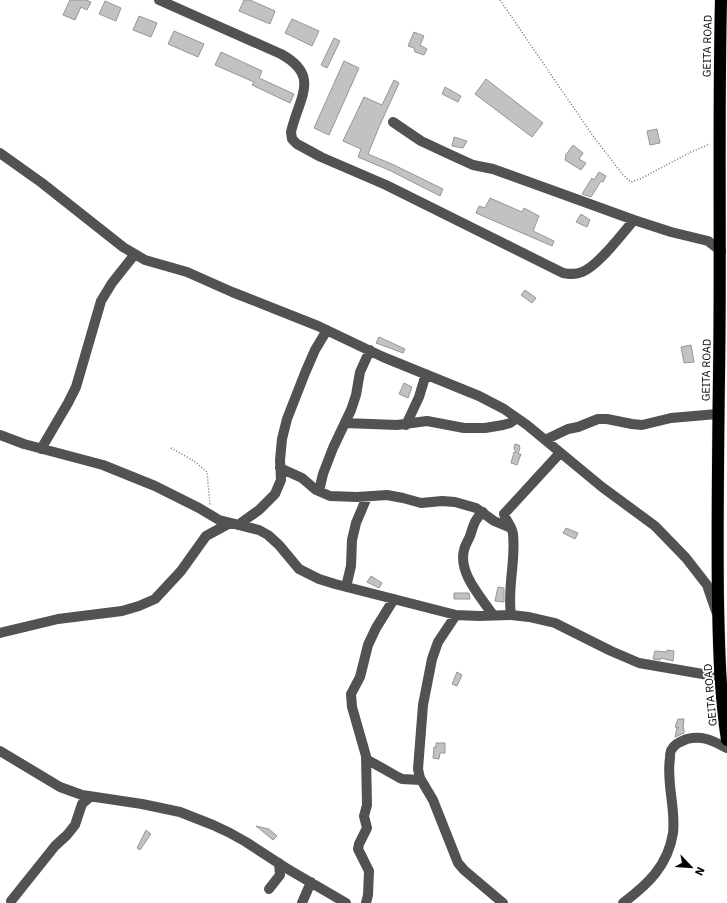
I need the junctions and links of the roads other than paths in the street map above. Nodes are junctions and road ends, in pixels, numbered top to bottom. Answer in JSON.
{"nodes":[{"id":1,"x":159,"y":0,"type":"edge"},
{"id":2,"x":721,"y":0,"type":"edge"},
{"id":3,"x":393,"y":122,"type":"dead end"},
{"id":4,"x":0,"y":153,"type":"edge"},
{"id":5,"x":634,"y":220,"type":"junction"},
{"id":6,"x":721,"y":251,"type":"junction"},
{"id":7,"x":135,"y":254,"type":"junction"},
{"id":8,"x":327,"y":330,"type":"junction"},
{"id":9,"x":370,"y":350,"type":"junction"},
{"id":10,"x":426,"y":374,"type":"junction"},
{"id":11,"x":718,"y":417,"type":"junction"},
{"id":12,"x":517,"y":418,"type":"junction"},
{"id":13,"x":345,"y":423,"type":"junction"},
{"id":14,"x":406,"y":425,"type":"junction"},
{"id":15,"x":0,"y":435,"type":"edge"},
{"id":16,"x":545,"y":440,"type":"junction"},
{"id":17,"x":41,"y":449,"type":"junction"},
{"id":18,"x":560,"y":453,"type":"junction"},
{"id":19,"x":280,"y":468,"type":"junction"},
{"id":20,"x":319,"y":491,"type":"junction"},
{"id":21,"x":367,"y":497,"type":"junction"},
{"id":22,"x":483,"y":512,"type":"junction"},
{"id":23,"x":234,"y":524,"type":"junction"},
{"id":24,"x":511,"y":528,"type":"junction"},
{"id":25,"x":346,"y":587,"type":"junction"},
{"id":26,"x":394,"y":600,"type":"junction"},
{"id":27,"x":456,"y":615,"type":"junction"},
{"id":28,"x":493,"y":615,"type":"junction"},
{"id":29,"x":511,"y":615,"type":"junction"},
{"id":30,"x":718,"y":619,"type":"junction"},
{"id":31,"x":0,"y":633,"type":"edge"},
{"id":32,"x":720,"y":677,"type":"junction"},
{"id":33,"x":727,"y":705,"type":"edge"},
{"id":34,"x":723,"y":717,"type":"junction"},
{"id":35,"x":727,"y":740,"type":"edge"},
{"id":36,"x":727,"y":748,"type":"edge"},
{"id":37,"x":0,"y":751,"type":"edge"},
{"id":38,"x":366,"y":759,"type":"junction"},
{"id":39,"x":422,"y":780,"type":"junction"},
{"id":40,"x":90,"y":797,"type":"junction"},
{"id":41,"x":279,"y":863,"type":"junction"},
{"id":42,"x":311,"y":882,"type":"junction"},
{"id":43,"x":269,"y":889,"type":"dead end"},
{"id":44,"x":11,"y":901,"type":"dead end"},
{"id":45,"x":302,"y":903,"type":"edge"},
{"id":46,"x":346,"y":903,"type":"edge"},
{"id":47,"x":366,"y":903,"type":"edge"},
{"id":48,"x":503,"y":903,"type":"edge"},
{"id":49,"x":623,"y":903,"type":"edge"}],
"edges":[{"from":1,"to":5,"type":"street"},
{"from":2,"to":6,"type":"highway","name":"GEITA ROAD"},
{"from":3,"to":5,"type":"street"},
{"from":4,"to":7,"type":"street"},
{"from":5,"to":6,"type":"street"},
{"from":6,"to":11,"type":"highway","name":"GEITA ROAD"},
{"from":7,"to":8,"type":"street"},
{"from":7,"to":17,"type":"street"},
{"from":8,"to":9,"type":"street"},
{"from":8,"to":19,"type":"street"},
{"from":9,"to":10,"type":"street"},
{"from":9,"to":13,"type":"street"},
{"from":10,"to":12,"type":"street"},
{"from":10,"to":14,"type":"street"},
{"from":11,"to":16,"type":"street"},
{"from":11,"to":30,"type":"highway","name":"GEITA ROAD"},
{"from":12,"to":14,"type":"street"},
{"from":12,"to":16,"type":"street"},
{"from":13,"to":14,"type":"street"},
{"from":13,"to":20,"type":"street"},
{"from":15,"to":17,"type":"street"},
{"from":16,"to":18,"type":"street"},
{"from":17,"to":23,"type":"street"},
{"from":18,"to":24,"type":"street"},
{"from":18,"to":30,"type":"street"},
{"from":19,"to":20,"type":"street"},
{"from":19,"to":23,"type":"street"},
{"from":20,"to":21,"type":"street"},
{"from":21,"to":22,"type":"street"},
{"from":21,"to":25,"type":"street"},
{"from":22,"to":24,"type":"street"},
{"from":22,"to":28,"type":"street"},
{"from":23,"to":25,"type":"street"},
{"from":23,"to":31,"type":"street"},
{"from":24,"to":29,"type":"street"},
{"from":25,"to":26,"type":"street"},
{"from":26,"to":27,"type":"street"},
{"from":26,"to":38,"type":"street"},
{"from":27,"to":28,"type":"street"},
{"from":27,"to":39,"type":"street"},
{"from":28,"to":29,"type":"street"},
{"from":29,"to":32,"type":"street"},
{"from":30,"to":32,"type":"highway","name":"GEITA ROAD"},
{"from":32,"to":34,"type":"highway","name":"GEITA ROAD"},
{"from":33,"to":34,"type":"street"},
{"from":34,"to":35,"type":"highway","name":"GEITA ROAD"},
{"from":36,"to":49,"type":"street"},
{"from":37,"to":40,"type":"street"},
{"from":38,"to":39,"type":"street"},
{"from":38,"to":47,"type":"street"},
{"from":39,"to":48,"type":"street"},
{"from":40,"to":41,"type":"street"},
{"from":40,"to":44,"type":"street"},
{"from":41,"to":42,"type":"street"},
{"from":41,"to":43,"type":"street"},
{"from":42,"to":45,"type":"street"},
{"from":42,"to":46,"type":"street"}]}
